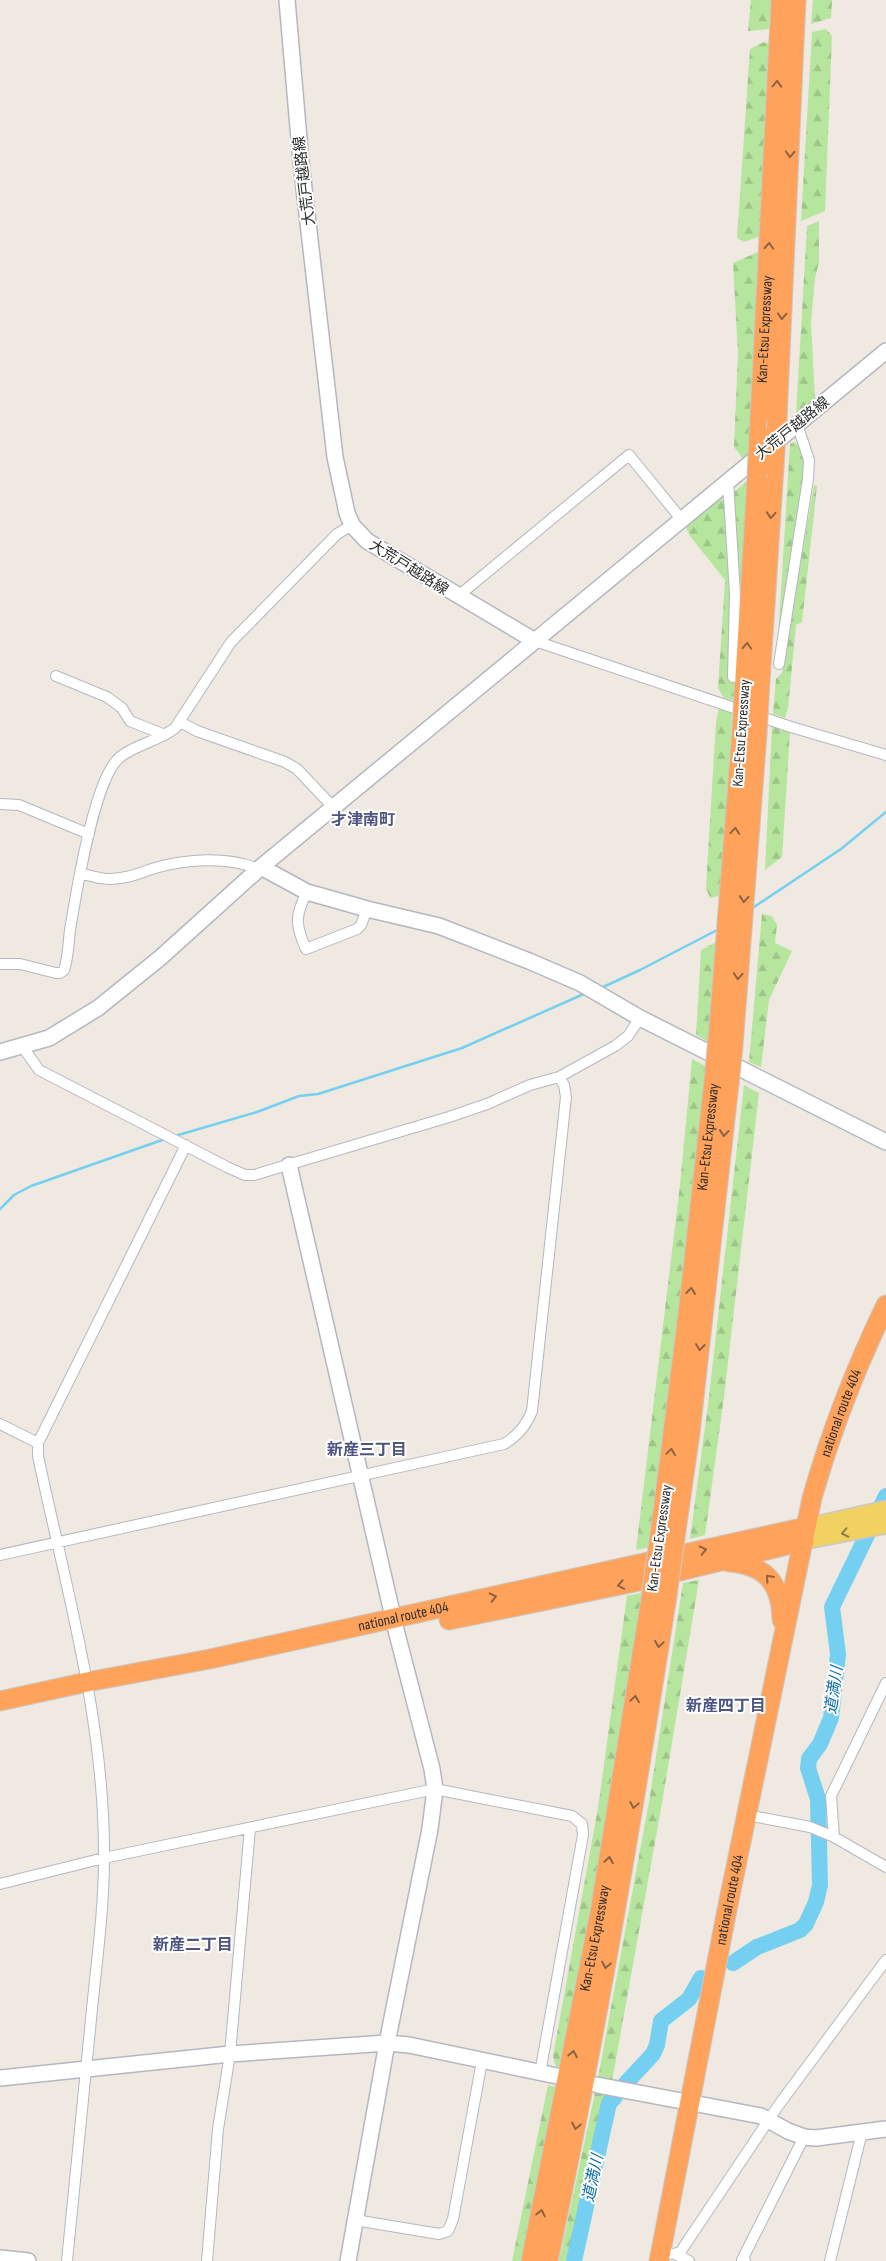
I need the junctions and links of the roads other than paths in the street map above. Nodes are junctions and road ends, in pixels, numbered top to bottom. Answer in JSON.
{"nodes":[{"id":1,"x":287,"y":0,"type":"edge"},
{"id":2,"x":781,"y":0,"type":"edge"},
{"id":3,"x":796,"y":0,"type":"edge"},
{"id":4,"x":886,"y":351,"type":"edge"},
{"id":5,"x":797,"y":424,"type":"junction"},
{"id":6,"x":728,"y":481,"type":"junction"},
{"id":7,"x":682,"y":520,"type":"junction"},
{"id":8,"x":352,"y":525,"type":"junction"},
{"id":9,"x":457,"y":597,"type":"junction"},
{"id":10,"x":535,"y":641,"type":"junction"},
{"id":11,"x":779,"y":664,"type":"dead end"},
{"id":12,"x":56,"y":676,"type":"dead end"},
{"id":13,"x":732,"y":677,"type":"dead end"},
{"id":14,"x":752,"y":696,"type":"junction"},
{"id":15,"x":180,"y":722,"type":"junction"},
{"id":16,"x":750,"y":732,"type":"junction"},
{"id":17,"x":165,"y":735,"type":"junction"},
{"id":18,"x":886,"y":755,"type":"edge"},
{"id":19,"x":0,"y":804,"type":"edge"},
{"id":20,"x":333,"y":807,"type":"junction"},
{"id":21,"x":89,"y":834,"type":"junction"},
{"id":22,"x":259,"y":868,"type":"junction"},
{"id":23,"x":80,"y":873,"type":"junction"},
{"id":24,"x":307,"y":892,"type":"junction"},
{"id":25,"x":367,"y":909,"type":"junction"},
{"id":26,"x":734,"y":931,"type":"junction"},
{"id":27,"x":0,"y":964,"type":"edge"},
{"id":28,"x":640,"y":1018,"type":"junction"},
{"id":29,"x":22,"y":1046,"type":"junction"},
{"id":30,"x":0,"y":1052,"type":"edge"},
{"id":31,"x":559,"y":1077,"type":"junction"},
{"id":32,"x":886,"y":1142,"type":"edge"},
{"id":33,"x":186,"y":1145,"type":"junction"},
{"id":34,"x":289,"y":1165,"type":"junction"},
{"id":35,"x":886,"y":1304,"type":"edge"},
{"id":36,"x":0,"y":1424,"type":"edge"},
{"id":37,"x":38,"y":1443,"type":"junction"},
{"id":38,"x":360,"y":1474,"type":"junction"},
{"id":39,"x":886,"y":1509,"type":"edge"},
{"id":40,"x":886,"y":1525,"type":"edge"},
{"id":41,"x":805,"y":1534,"type":"junction"},
{"id":42,"x":58,"y":1541,"type":"junction"},
{"id":43,"x":0,"y":1555,"type":"edge"},
{"id":44,"x":718,"y":1561,"type":"junction"},
{"id":45,"x":659,"y":1598,"type":"junction"},
{"id":46,"x":395,"y":1624,"type":"junction"},
{"id":47,"x":783,"y":1641,"type":"junction"},
{"id":48,"x":886,"y":1683,"type":"edge"},
{"id":49,"x":88,"y":1688,"type":"junction"},
{"id":50,"x":0,"y":1701,"type":"edge"},
{"id":51,"x":0,"y":1713,"type":"edge"},
{"id":52,"x":435,"y":1789,"type":"junction"},
{"id":53,"x":747,"y":1816,"type":"junction"},
{"id":54,"x":250,"y":1828,"type":"junction"},
{"id":55,"x":834,"y":1837,"type":"junction"},
{"id":56,"x":104,"y":1858,"type":"junction"},
{"id":57,"x":886,"y":1867,"type":"edge"},
{"id":58,"x":0,"y":1884,"type":"edge"},
{"id":59,"x":886,"y":1960,"type":"edge"},
{"id":60,"x":387,"y":2043,"type":"junction"},
{"id":61,"x":230,"y":2054,"type":"junction"},
{"id":62,"x":482,"y":2061,"type":"junction"},
{"id":63,"x":86,"y":2068,"type":"junction"},
{"id":64,"x":540,"y":2073,"type":"junction"},
{"id":65,"x":557,"y":2076,"type":"dead end"},
{"id":66,"x":0,"y":2078,"type":"edge"},
{"id":67,"x":597,"y":2085,"type":"dead end"},
{"id":68,"x":690,"y":2104,"type":"junction"},
{"id":69,"x":769,"y":2120,"type":"junction"},
{"id":70,"x":886,"y":2129,"type":"edge"},
{"id":71,"x":862,"y":2132,"type":"junction"},
{"id":72,"x":804,"y":2137,"type":"junction"},
{"id":73,"x":355,"y":2220,"type":"junction"},
{"id":74,"x":665,"y":2256,"type":"edge"},
{"id":75,"x":0,"y":2258,"type":"edge"},
{"id":76,"x":28,"y":2261,"type":"edge"},
{"id":77,"x":67,"y":2261,"type":"edge"},
{"id":78,"x":207,"y":2261,"type":"edge"},
{"id":79,"x":348,"y":2261,"type":"edge"},
{"id":80,"x":531,"y":2261,"type":"edge"},
{"id":81,"x":548,"y":2261,"type":"edge"},
{"id":82,"x":689,"y":2261,"type":"edge"},
{"id":83,"x":745,"y":2261,"type":"edge"},
{"id":84,"x":830,"y":2261,"type":"edge"}],
"edges":[{"from":1,"to":8,"type":"street","name":"大荒戸越路線"},
{"from":14,"to":2,"type":"highway","name":"Kan-Etsu Expressway","one_way":true,"bridge":true},
{"from":3,"to":14,"type":"highway","name":"Kan-Etsu Expressway","one_way":true,"bridge":true},
{"from":4,"to":5,"type":"street","name":"大荒戸越路線"},
{"from":5,"to":6,"type":"street","name":"大荒戸越路線"},
{"from":5,"to":11,"type":"street"},
{"from":6,"to":7,"type":"street","name":"大荒戸越路線"},
{"from":6,"to":13,"type":"street"},
{"from":7,"to":9,"type":"street"},
{"from":7,"to":10,"type":"street","name":"大荒戸越路線"},
{"from":8,"to":9,"type":"street","name":"大荒戸越路線"},
{"from":8,"to":15,"type":"street"},
{"from":9,"to":10,"type":"street","name":"大荒戸越路線"},
{"from":10,"to":18,"type":"street"},
{"from":10,"to":20,"type":"street"},
{"from":12,"to":17,"type":"street"},
{"from":14,"to":16,"type":"highway","name":"Kan-Etsu Expressway","bridge":true},
{"from":15,"to":17,"type":"street"},
{"from":15,"to":20,"type":"street"},
{"from":26,"to":16,"type":"highway","name":"Kan-Etsu Expressway","one_way":true},
{"from":16,"to":26,"type":"highway","name":"Kan-Etsu Expressway","one_way":true},
{"from":17,"to":21,"type":"street"},
{"from":19,"to":21,"type":"street"},
{"from":20,"to":22,"type":"street"},
{"from":21,"to":23,"type":"street"},
{"from":22,"to":23,"type":"street"},
{"from":22,"to":24,"type":"street"},
{"from":22,"to":29,"type":"street"},
{"from":23,"to":27,"type":"street"},
{"from":24,"to":25,"type":"street"},
{"from":24,"to":25,"type":"street"},
{"from":25,"to":28,"type":"street"},
{"from":26,"to":45,"type":"highway","name":"Kan-Etsu Expressway","bridge":true},
{"from":28,"to":31,"type":"street"},
{"from":28,"to":32,"type":"street"},
{"from":29,"to":30,"type":"street"},
{"from":29,"to":33,"type":"street"},
{"from":31,"to":34,"type":"street"},
{"from":31,"to":38,"type":"street"},
{"from":33,"to":34,"type":"street"},
{"from":33,"to":37,"type":"street"},
{"from":34,"to":38,"type":"street"},
{"from":35,"to":41,"type":"highway","name":"national route 404"},
{"from":36,"to":37,"type":"street"},
{"from":37,"to":42,"type":"street"},
{"from":38,"to":42,"type":"street"},
{"from":38,"to":46,"type":"street"},
{"from":39,"to":41,"type":"main road"},
{"from":40,"to":41,"type":"main road","one_way":true},
{"from":41,"to":44,"type":"highway","name":"national route 404"},
{"from":46,"to":41,"type":"highway","name":"national route 404","one_way":true},
{"from":41,"to":47,"type":"highway","name":"national route 404"},
{"from":42,"to":43,"type":"street"},
{"from":42,"to":49,"type":"street"},
{"from":44,"to":46,"type":"highway","name":"national route 404","one_way":true},
{"from":47,"to":44,"type":"highway","one_way":true},
{"from":80,"to":45,"type":"highway","name":"Kan-Etsu Expressway","one_way":true},
{"from":45,"to":81,"type":"highway","name":"Kan-Etsu Expressway","one_way":true},
{"from":46,"to":49,"type":"highway","name":"national route 404"},
{"from":46,"to":52,"type":"street"},
{"from":47,"to":53,"type":"highway","name":"national route 404"},
{"from":48,"to":55,"type":"street"},
{"from":49,"to":50,"type":"highway","name":"national route 404"},
{"from":49,"to":51,"type":"highway","name":"national route 404"},
{"from":49,"to":56,"type":"street"},
{"from":52,"to":54,"type":"street"},
{"from":52,"to":60,"type":"street"},
{"from":52,"to":64,"type":"street"},
{"from":53,"to":55,"type":"street"},
{"from":53,"to":68,"type":"highway","name":"national route 404"},
{"from":54,"to":56,"type":"street"},
{"from":54,"to":61,"type":"street"},
{"from":55,"to":57,"type":"street"},
{"from":56,"to":58,"type":"street"},
{"from":56,"to":63,"type":"street"},
{"from":59,"to":69,"type":"street"},
{"from":60,"to":61,"type":"street"},
{"from":60,"to":62,"type":"street"},
{"from":60,"to":73,"type":"street"},
{"from":61,"to":63,"type":"street"},
{"from":61,"to":78,"type":"street"},
{"from":62,"to":64,"type":"street"},
{"from":62,"to":73,"type":"street"},
{"from":63,"to":66,"type":"street"},
{"from":63,"to":77,"type":"street"},
{"from":64,"to":65,"type":"street"},
{"from":67,"to":68,"type":"street"},
{"from":68,"to":69,"type":"street"},
{"from":68,"to":74,"type":"highway","name":"national route 404"},
{"from":69,"to":72,"type":"street"},
{"from":69,"to":74,"type":"street"},
{"from":70,"to":71,"type":"street"},
{"from":71,"to":72,"type":"street"},
{"from":71,"to":84,"type":"street"},
{"from":72,"to":83,"type":"street"},
{"from":73,"to":79,"type":"street"},
{"from":74,"to":82,"type":"street"},
{"from":75,"to":76,"type":"street"}]}
